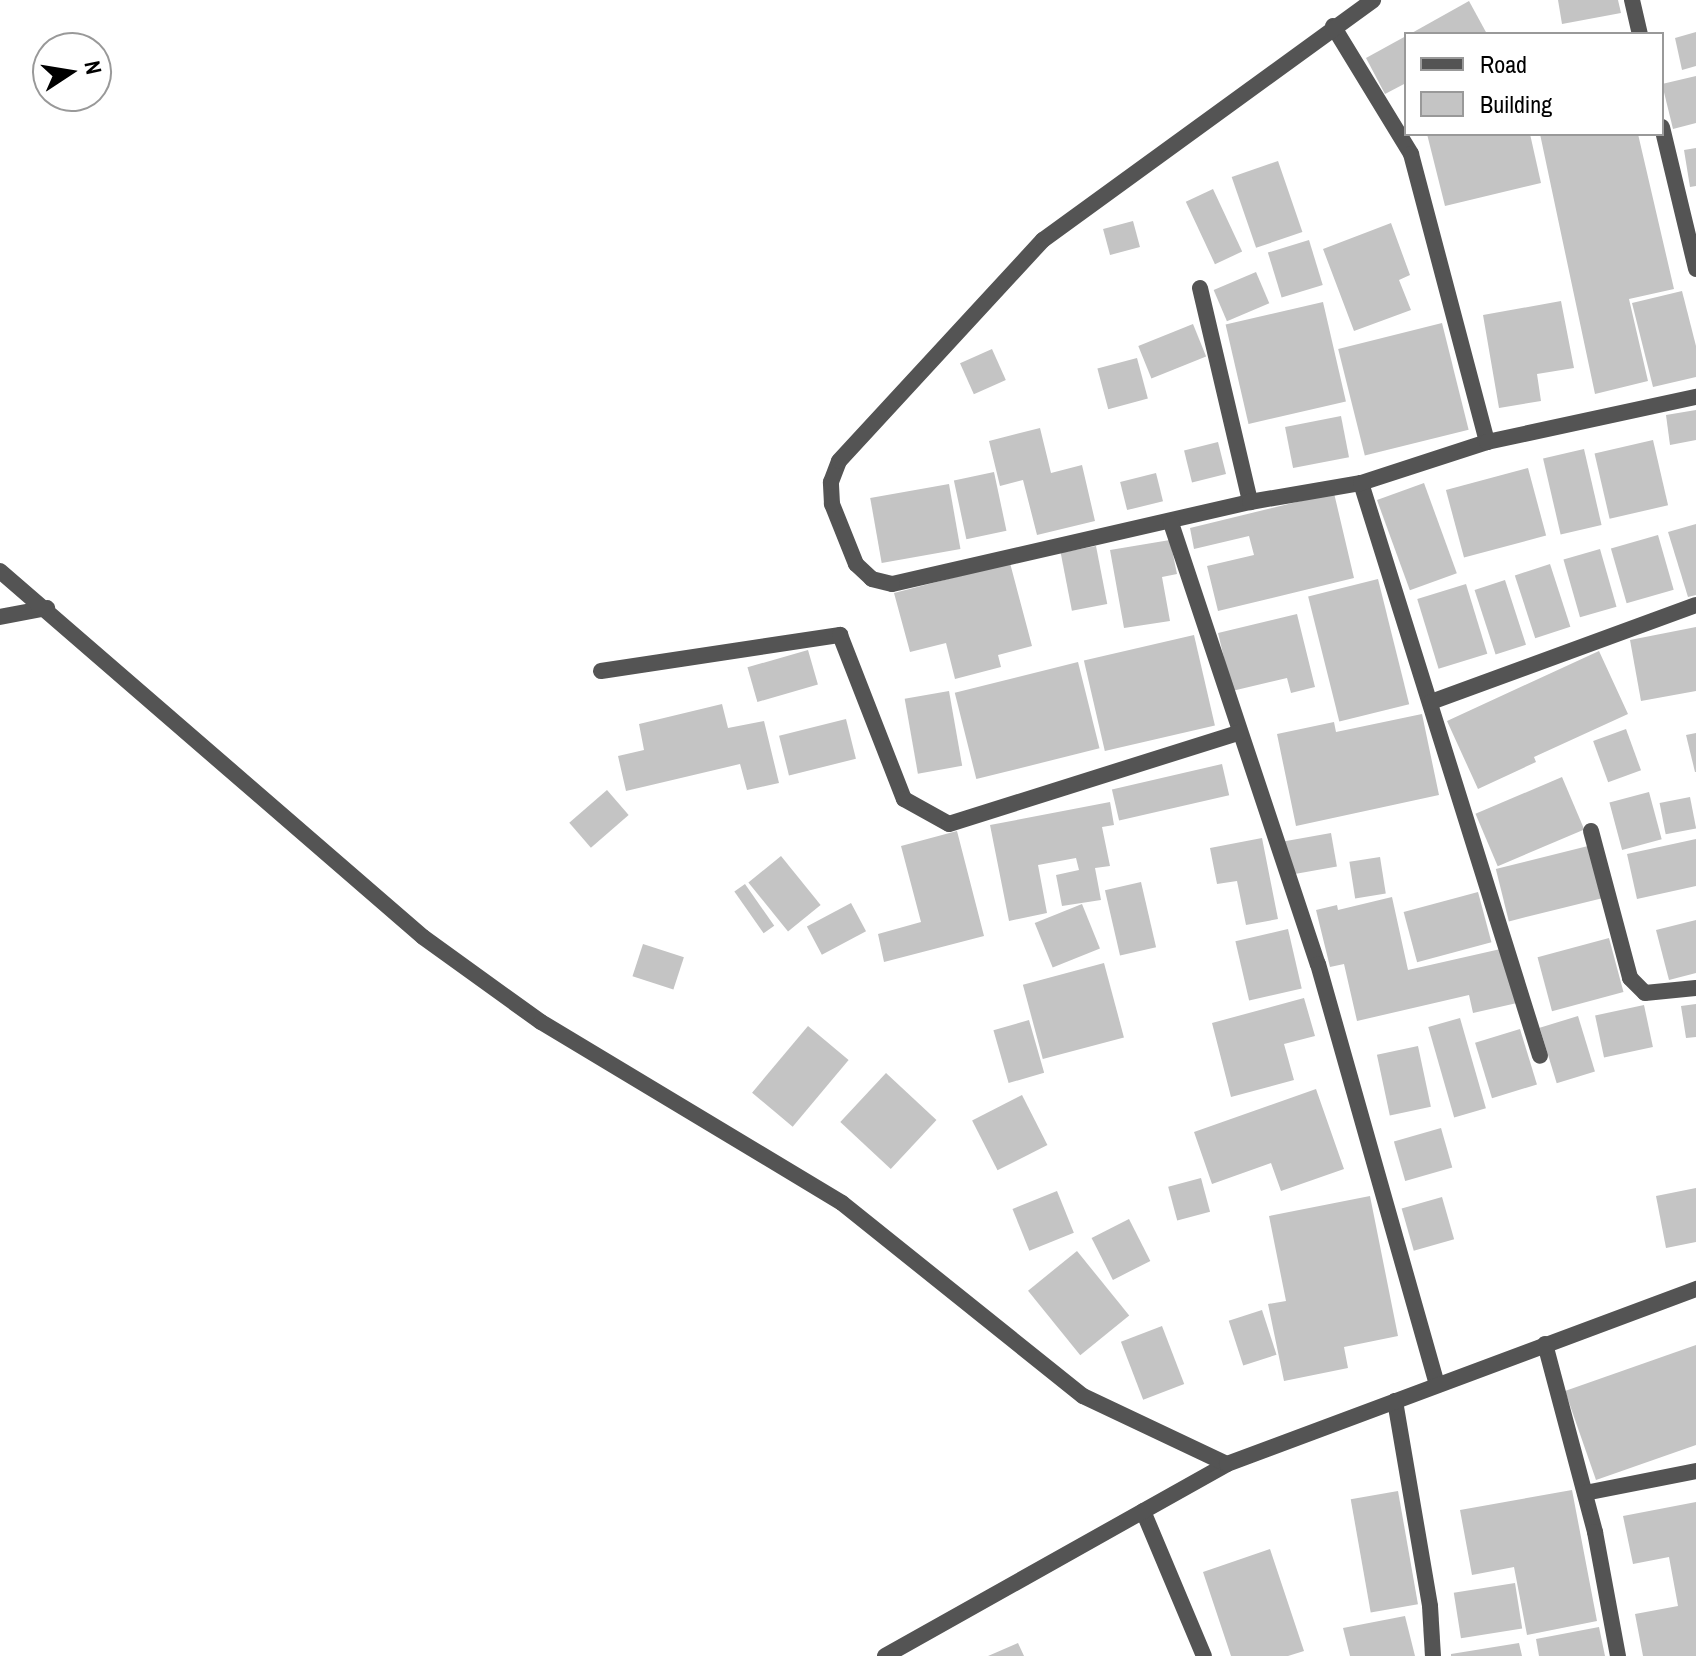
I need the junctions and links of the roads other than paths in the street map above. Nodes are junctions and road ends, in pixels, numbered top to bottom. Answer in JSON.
{"nodes":[{"id":1,"x":1373,"y":0,"type":"edge"},
{"id":2,"x":1632,"y":0,"type":"edge"},
{"id":3,"x":1333,"y":26,"type":"junction"},
{"id":4,"x":1640,"y":32,"type":"edge"},
{"id":5,"x":1664,"y":135,"type":"edge"},
{"id":6,"x":1696,"y":269,"type":"edge"},
{"id":7,"x":1200,"y":288,"type":"dead end"},
{"id":8,"x":1696,"y":397,"type":"edge"},
{"id":9,"x":1487,"y":442,"type":"junction"},
{"id":10,"x":1361,"y":483,"type":"junction"},
{"id":11,"x":1250,"y":502,"type":"junction"},
{"id":12,"x":1171,"y":523,"type":"junction"},
{"id":13,"x":0,"y":571,"type":"edge"},
{"id":14,"x":1696,"y":605,"type":"edge"},
{"id":15,"x":47,"y":608,"type":"junction"},
{"id":16,"x":0,"y":617,"type":"edge"},
{"id":17,"x":601,"y":671,"type":"dead end"},
{"id":18,"x":1431,"y":702,"type":"junction"},
{"id":19,"x":1240,"y":732,"type":"junction"},
{"id":20,"x":1591,"y":831,"type":"dead end"},
{"id":21,"x":1696,"y":988,"type":"edge"},
{"id":22,"x":1540,"y":1056,"type":"dead end"},
{"id":23,"x":1696,"y":1289,"type":"edge"},
{"id":24,"x":1545,"y":1344,"type":"junction"},
{"id":25,"x":1437,"y":1385,"type":"junction"},
{"id":26,"x":1395,"y":1401,"type":"junction"},
{"id":27,"x":1227,"y":1464,"type":"junction"},
{"id":28,"x":1696,"y":1471,"type":"edge"},
{"id":29,"x":1585,"y":1493,"type":"junction"},
{"id":30,"x":1143,"y":1511,"type":"junction"},
{"id":31,"x":885,"y":1656,"type":"edge"},
{"id":32,"x":1204,"y":1656,"type":"edge"},
{"id":33,"x":1433,"y":1656,"type":"edge"},
{"id":34,"x":1618,"y":1656,"type":"edge"}],
"edges":[{"from":1,"to":3,"type":"street"},
{"from":2,"to":4,"type":"street"},
{"from":3,"to":9,"type":"street"},
{"from":3,"to":12,"type":"street"},
{"from":5,"to":6,"type":"street"},
{"from":7,"to":11,"type":"street"},
{"from":8,"to":9,"type":"street"},
{"from":9,"to":10,"type":"street"},
{"from":10,"to":11,"type":"street"},
{"from":10,"to":18,"type":"street"},
{"from":11,"to":12,"type":"street"},
{"from":12,"to":19,"type":"street"},
{"from":13,"to":15,"type":"street"},
{"from":14,"to":18,"type":"street"},
{"from":15,"to":16,"type":"street"},
{"from":15,"to":27,"type":"street"},
{"from":17,"to":19,"type":"street"},
{"from":18,"to":22,"type":"street"},
{"from":19,"to":25,"type":"street"},
{"from":20,"to":21,"type":"street"},
{"from":23,"to":24,"type":"street"},
{"from":24,"to":25,"type":"street"},
{"from":24,"to":29,"type":"street"},
{"from":25,"to":26,"type":"street"},
{"from":26,"to":27,"type":"street"},
{"from":26,"to":33,"type":"street"},
{"from":27,"to":30,"type":"street"},
{"from":28,"to":29,"type":"street"},
{"from":29,"to":34,"type":"street"},
{"from":30,"to":31,"type":"street"},
{"from":30,"to":32,"type":"street"}]}
